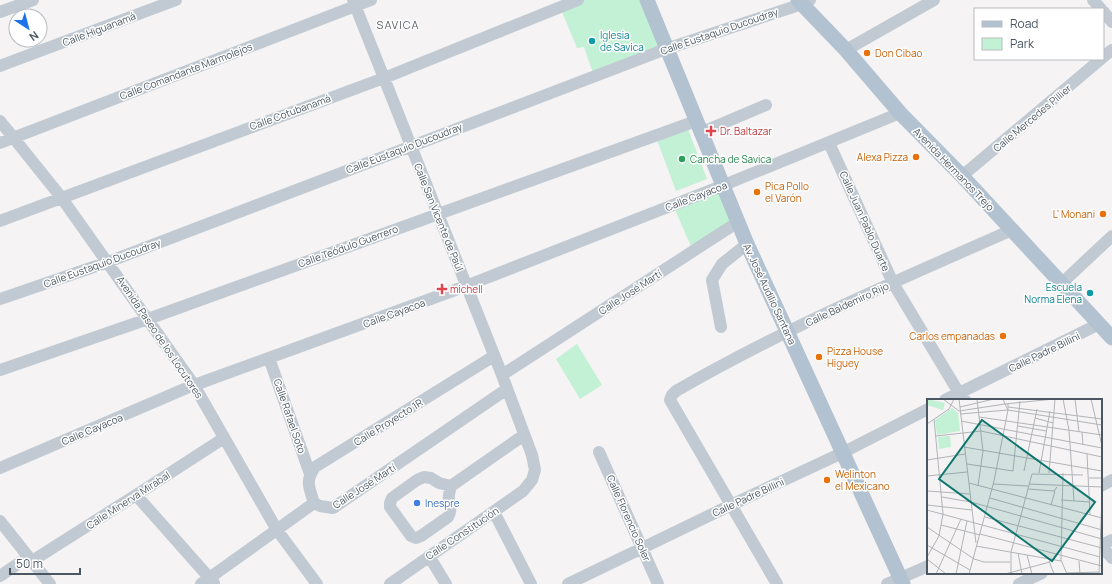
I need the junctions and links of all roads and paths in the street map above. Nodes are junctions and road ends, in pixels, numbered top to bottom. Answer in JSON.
{"nodes":[{"id":1,"x":32,"y":0,"type":"edge"},
{"id":2,"x":176,"y":0,"type":"edge"},
{"id":3,"x":371,"y":0,"type":"edge"},
{"id":4,"x":578,"y":0,"type":"edge"},
{"id":5,"x":647,"y":0,"type":"edge"},
{"id":6,"x":934,"y":0,"type":"edge"},
{"id":7,"x":1093,"y":0,"type":"edge"},
{"id":8,"x":803,"y":1,"type":"edge"},
{"id":9,"x":354,"y":3,"type":"edge"},
{"id":10,"x":1100,"y":8,"type":"edge"},
{"id":11,"x":0,"y":12,"type":"edge"},
{"id":12,"x":1104,"y":12,"type":"edge"},
{"id":13,"x":1112,"y":22,"type":"edge"},
{"id":14,"x":666,"y":49,"type":"junction"},
{"id":15,"x":846,"y":50,"type":"junction"},
{"id":16,"x":1112,"y":50,"type":"edge"},
{"id":17,"x":1104,"y":56,"type":"edge"},
{"id":18,"x":1100,"y":60,"type":"edge"},
{"id":19,"x":0,"y":66,"type":"edge"},
{"id":20,"x":384,"y":78,"type":"junction"},
{"id":21,"x":766,"y":105,"type":"dead end"},
{"id":22,"x":900,"y":113,"type":"junction"},
{"id":23,"x":0,"y":121,"type":"edge"},
{"id":24,"x":698,"y":127,"type":"junction"},
{"id":25,"x":13,"y":138,"type":"junction"},
{"id":26,"x":0,"y":143,"type":"edge"},
{"id":27,"x":830,"y":143,"type":"junction"},
{"id":28,"x":411,"y":145,"type":"junction"},
{"id":29,"x":962,"y":176,"type":"junction"},
{"id":30,"x":724,"y":185,"type":"junction"},
{"id":31,"x":61,"y":197,"type":"junction"},
{"id":32,"x":438,"y":214,"type":"junction"},
{"id":33,"x":0,"y":221,"type":"edge"},
{"id":34,"x":738,"y":222,"type":"junction"},
{"id":35,"x":1010,"y":228,"type":"junction"},
{"id":36,"x":1112,"y":236,"type":"edge"},
{"id":37,"x":747,"y":244,"type":"junction"},
{"id":38,"x":108,"y":262,"type":"junction"},
{"id":39,"x":893,"y":283,"type":"junction"},
{"id":40,"x":1062,"y":283,"type":"junction"},
{"id":41,"x":466,"y":286,"type":"junction"},
{"id":42,"x":0,"y":299,"type":"edge"},
{"id":43,"x":148,"y":319,"type":"junction"},
{"id":44,"x":1099,"y":324,"type":"junction"},
{"id":45,"x":721,"y":327,"type":"dead end"},
{"id":46,"x":788,"y":332,"type":"junction"},
{"id":47,"x":1112,"y":338,"type":"edge"},
{"id":48,"x":494,"y":356,"type":"junction"},
{"id":49,"x":269,"y":358,"type":"junction"},
{"id":50,"x":0,"y":370,"type":"edge"},
{"id":51,"x":502,"y":375,"type":"junction"},
{"id":52,"x":194,"y":385,"type":"junction"},
{"id":53,"x":507,"y":389,"type":"junction"},
{"id":54,"x":962,"y":397,"type":"edge"},
{"id":55,"x":951,"y":399,"type":"edge"},
{"id":56,"x":927,"y":410,"type":"edge"},
{"id":57,"x":524,"y":435,"type":"junction"},
{"id":58,"x":224,"y":438,"type":"junction"},
{"id":59,"x":599,"y":452,"type":"dead end"},
{"id":60,"x":842,"y":453,"type":"junction"},
{"id":61,"x":0,"y":468,"type":"edge"},
{"id":62,"x":310,"y":474,"type":"junction"},
{"id":63,"x":532,"y":480,"type":"joint"},
{"id":64,"x":1112,"y":480,"type":"edge"},
{"id":65,"x":1102,"y":485,"type":"edge"},
{"id":66,"x":451,"y":486,"type":"junction"},
{"id":67,"x":136,"y":495,"type":"junction"},
{"id":68,"x":314,"y":502,"type":"junction"},
{"id":69,"x":731,"y":505,"type":"junction"},
{"id":70,"x":494,"y":512,"type":"junction"},
{"id":71,"x":0,"y":521,"type":"edge"},
{"id":72,"x":277,"y":530,"type":"junction"},
{"id":73,"x":421,"y":536,"type":"junction"},
{"id":74,"x":1112,"y":540,"type":"edge"},
{"id":75,"x":1102,"y":545,"type":"edge"},
{"id":76,"x":1102,"y":546,"type":"edge"},
{"id":77,"x":642,"y":548,"type":"junction"},
{"id":78,"x":431,"y":554,"type":"junction"},
{"id":79,"x":1112,"y":558,"type":"edge"},
{"id":80,"x":30,"y":559,"type":"junction"},
{"id":81,"x":927,"y":567,"type":"edge"},
{"id":82,"x":1040,"y":574,"type":"edge"},
{"id":83,"x":0,"y":576,"type":"edge"},
{"id":84,"x":209,"y":582,"type":"edge"},
{"id":85,"x":897,"y":582,"type":"edge"},
{"id":86,"x":50,"y":584,"type":"edge"},
{"id":87,"x":317,"y":584,"type":"edge"},
{"id":88,"x":390,"y":584,"type":"edge"},
{"id":89,"x":446,"y":584,"type":"edge"},
{"id":90,"x":531,"y":584,"type":"edge"},
{"id":91,"x":568,"y":584,"type":"edge"},
{"id":92,"x":658,"y":584,"type":"edge"},
{"id":93,"x":777,"y":584,"type":"edge"},
{"id":94,"x":1019,"y":584,"type":"edge"}],
"edges":[{"from":1,"to":11,"type":"street"},
{"from":2,"to":19,"type":"street","name":"Calle Higuanamá"},
{"from":3,"to":9,"type":"street","name":"Calle Comandante Marmolejos"},
{"from":4,"to":20,"type":"street","name":"Calle Cotubanamá"},
{"from":5,"to":14,"type":"main road","name":"Av. José Audilio Santana"},
{"from":6,"to":15,"type":"street"},
{"from":7,"to":10,"type":"street"},
{"from":8,"to":14,"type":"street","name":"Calle Eustaquio Ducoudray"},
{"from":8,"to":15,"type":"main road","name":"Avenida Hermanos Trejo"},
{"from":9,"to":20,"type":"street","name":"Calle San Vicente de Paúl"},
{"from":9,"to":25,"type":"street","name":"Calle Comandante Marmolejos"},
{"from":12,"to":13,"type":"street"},
{"from":14,"to":24,"type":"main road","name":"Av. José Audilio Santana"},
{"from":14,"to":28,"type":"street","name":"Calle Eustaquio Ducoudray"},
{"from":15,"to":22,"type":"main road","name":"Avenida Hermanos Trejo"},
{"from":16,"to":17,"type":"street","name":"Calle Mercedes Pillier"},
{"from":18,"to":29,"type":"street","name":"Calle Mercedes Pillier"},
{"from":20,"to":28,"type":"street","name":"Calle San Vicente de Paúl"},
{"from":20,"to":31,"type":"street","name":"Calle Cotubanamá"},
{"from":21,"to":24,"type":"street","name":"Calle Teódulo Guerrero"},
{"from":22,"to":27,"type":"street","name":"Calle Cayacoa"},
{"from":22,"to":29,"type":"main road","name":"Avenida Hermanos Trejo"},
{"from":23,"to":25,"type":"street","name":"Avenida Paseo de los Locutores"},
{"from":24,"to":30,"type":"main road","name":"Av. José Audilio Santana"},
{"from":24,"to":32,"type":"street","name":"Calle Teódulo Guerrero"},
{"from":25,"to":26,"type":"street","name":"Calle Comandante Marmolejos"},
{"from":25,"to":31,"type":"street","name":"Avenida Paseo de los Locutores"},
{"from":27,"to":30,"type":"street","name":"Calle Cayacoa"},
{"from":27,"to":39,"type":"street","name":"Calle Juan Pablo Duarte"},
{"from":28,"to":32,"type":"street","name":"Calle San Vicente de Paúl"},
{"from":28,"to":38,"type":"street","name":"Calle Eustaquio Ducoudray"},
{"from":29,"to":35,"type":"main road","name":"Avenida Hermanos Trejo"},
{"from":30,"to":34,"type":"main road","name":"Av. José Audilio Santana"},
{"from":30,"to":41,"type":"street","name":"Calle Cayacoa"},
{"from":31,"to":33,"type":"street","name":"Calle Cotubanamá"},
{"from":31,"to":38,"type":"street","name":"Avenida Paseo de los Locutores"},
{"from":32,"to":41,"type":"street","name":"Calle San Vicente de Paúl"},
{"from":32,"to":43,"type":"street","name":"Calle Teódulo Guerrero"},
{"from":34,"to":37,"type":"main road","name":"Av. José Audilio Santana"},
{"from":34,"to":51,"type":"street","name":"Calle José Martí"},
{"from":35,"to":39,"type":"street","name":"Calle Baldemiro Rijo"},
{"from":35,"to":40,"type":"main road","name":"Avenida Hermanos Trejo"},
{"from":36,"to":40,"type":"street"},
{"from":37,"to":45,"type":"street"},
{"from":37,"to":46,"type":"main road","name":"Av. José Audilio Santana"},
{"from":38,"to":42,"type":"street","name":"Calle Eustaquio Ducoudray"},
{"from":38,"to":43,"type":"street","name":"Avenida Paseo de los Locutores"},
{"from":39,"to":46,"type":"street","name":"Calle Baldemiro Rijo"},
{"from":39,"to":54,"type":"street","name":"Calle Juan Pablo Duarte"},
{"from":40,"to":44,"type":"main road","name":"Avenida Hermanos Trejo"},
{"from":41,"to":48,"type":"street","name":"Calle San Vicente de Paúl"},
{"from":41,"to":49,"type":"street","name":"Calle Cayacoa"},
{"from":43,"to":50,"type":"street","name":"Calle Teódulo Guerrero"},
{"from":43,"to":52,"type":"street","name":"Avenida Paseo de los Locutores"},
{"from":44,"to":47,"type":"main road","name":"Avenida Hermanos Trejo"},
{"from":44,"to":54,"type":"street","name":"Calle Padre Billini"},
{"from":46,"to":60,"type":"main road","name":"Av. José Audilio Santana"},
{"from":46,"to":69,"type":"street","name":"Calle Baldemiro Rijo"},
{"from":48,"to":51,"type":"street","name":"Calle San Vicente de Paúl"},
{"from":48,"to":62,"type":"street","name":"Calle Proyecto 1R"},
{"from":49,"to":52,"type":"street","name":"Calle Cayacoa"},
{"from":49,"to":62,"type":"street","name":"Calle Rafael Soto"},
{"from":51,"to":53,"type":"street","name":"Calle San Vicente de Paúl"},
{"from":52,"to":58,"type":"street","name":"Avenida Paseo de los Locutores"},
{"from":52,"to":61,"type":"street","name":"Calle Cayacoa"},
{"from":53,"to":57,"type":"street","name":"Calle San Vicente de Paúl"},
{"from":53,"to":68,"type":"street","name":"Calle José Martí"},
{"from":54,"to":55,"type":"street","name":"Calle Padre Billini"},
{"from":56,"to":60,"type":"street","name":"Calle Padre Billini"},
{"from":57,"to":63,"type":"street","name":"Calle San Vicente de Paúl"},
{"from":57,"to":66,"type":"street"},
{"from":58,"to":67,"type":"street","name":"Calle Minerva Mirabal"},
{"from":58,"to":72,"type":"street","name":"Avenida Paseo de los Locutores"},
{"from":59,"to":77,"type":"street","name":"Calle Florencio Soler"},
{"from":60,"to":69,"type":"street","name":"Calle Padre Billini"},
{"from":60,"to":85,"type":"main road","name":"Av. José Audilio Santana"},
{"from":62,"to":68,"type":"street"},
{"from":63,"to":70,"type":"street","name":"Calle Constitución"},
{"from":64,"to":65,"type":"street"},
{"from":66,"to":73,"type":"street"},
{"from":66,"to":73,"type":"street"},
{"from":67,"to":80,"type":"street","name":"Calle Minerva Mirabal"},
{"from":67,"to":84,"type":"street"},
{"from":68,"to":72,"type":"street"},
{"from":69,"to":77,"type":"street","name":"Calle Padre Billini"},
{"from":69,"to":93,"type":"street"},
{"from":70,"to":78,"type":"street","name":"Calle Constitución"},
{"from":70,"to":90,"type":"street"},
{"from":71,"to":80,"type":"street"},
{"from":72,"to":84,"type":"street"},
{"from":72,"to":87,"type":"street","name":"Avenida Paseo de los Locutores"},
{"from":73,"to":78,"type":"street"},
{"from":74,"to":75,"type":"street"},
{"from":76,"to":79,"type":"street"},
{"from":77,"to":91,"type":"street","name":"Calle Padre Billini"},
{"from":77,"to":92,"type":"street","name":"Calle Florencio Soler"},
{"from":78,"to":88,"type":"street","name":"Calle Constitución"},
{"from":78,"to":89,"type":"street"},
{"from":80,"to":83,"type":"street","name":"Calle Minerva Mirabal"},
{"from":80,"to":86,"type":"street"},
{"from":81,"to":85,"type":"street"},
{"from":82,"to":94,"type":"street"}]}
